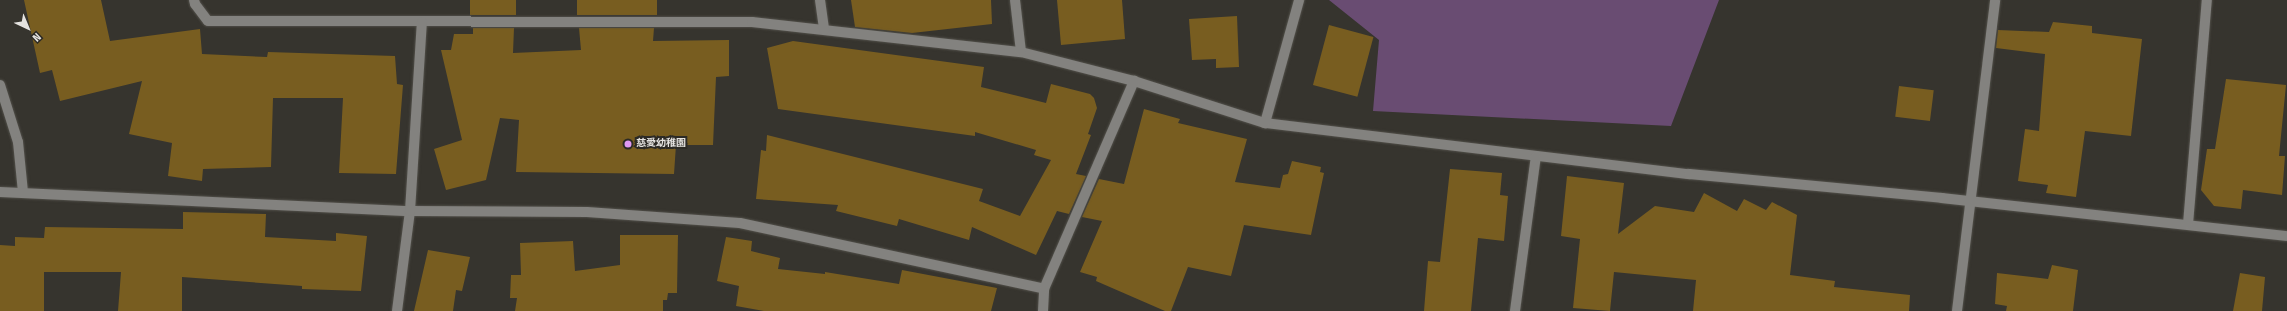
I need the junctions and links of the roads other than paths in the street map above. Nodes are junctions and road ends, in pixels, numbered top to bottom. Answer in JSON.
{"nodes":[{"id":1,"x":194,"y":0,"type":"edge"},
{"id":2,"x":820,"y":0,"type":"edge"},
{"id":3,"x":1015,"y":0,"type":"edge"},
{"id":4,"x":1299,"y":0,"type":"edge"},
{"id":5,"x":1995,"y":0,"type":"edge"},
{"id":6,"x":2207,"y":0,"type":"edge"},
{"id":7,"x":422,"y":22,"type":"junction"},
{"id":8,"x":824,"y":30,"type":"junction"},
{"id":9,"x":1021,"y":52,"type":"junction"},
{"id":10,"x":1134,"y":81,"type":"junction"},
{"id":11,"x":0,"y":85,"type":"edge"},
{"id":12,"x":1265,"y":123,"type":"junction"},
{"id":13,"x":1536,"y":156,"type":"junction"},
{"id":14,"x":0,"y":192,"type":"edge"},
{"id":15,"x":23,"y":192,"type":"junction"},
{"id":16,"x":1970,"y":201,"type":"junction"},
{"id":17,"x":410,"y":211,"type":"junction"},
{"id":18,"x":2188,"y":224,"type":"junction"},
{"id":19,"x":2287,"y":236,"type":"edge"},
{"id":20,"x":1044,"y":289,"type":"junction"},
{"id":21,"x":396,"y":311,"type":"edge"},
{"id":22,"x":1043,"y":311,"type":"edge"},
{"id":23,"x":1515,"y":311,"type":"edge"},
{"id":24,"x":1957,"y":311,"type":"edge"}],
"edges":[{"from":1,"to":7,"type":"street"},
{"from":2,"to":8,"type":"street"},
{"from":3,"to":9,"type":"street"},
{"from":4,"to":12,"type":"street"},
{"from":5,"to":16,"type":"street"},
{"from":6,"to":18,"type":"street"},
{"from":7,"to":8,"type":"street"},
{"from":7,"to":17,"type":"street"},
{"from":8,"to":9,"type":"street"},
{"from":9,"to":10,"type":"street"},
{"from":10,"to":12,"type":"street"},
{"from":10,"to":20,"type":"street"},
{"from":11,"to":15,"type":"street"},
{"from":12,"to":13,"type":"street"},
{"from":13,"to":16,"type":"street"},
{"from":13,"to":23,"type":"street"},
{"from":14,"to":15,"type":"street"},
{"from":15,"to":17,"type":"street"},
{"from":16,"to":18,"type":"street"},
{"from":16,"to":24,"type":"street"},
{"from":17,"to":20,"type":"street"},
{"from":17,"to":21,"type":"street"},
{"from":18,"to":19,"type":"street"},
{"from":20,"to":22,"type":"street"}]}
